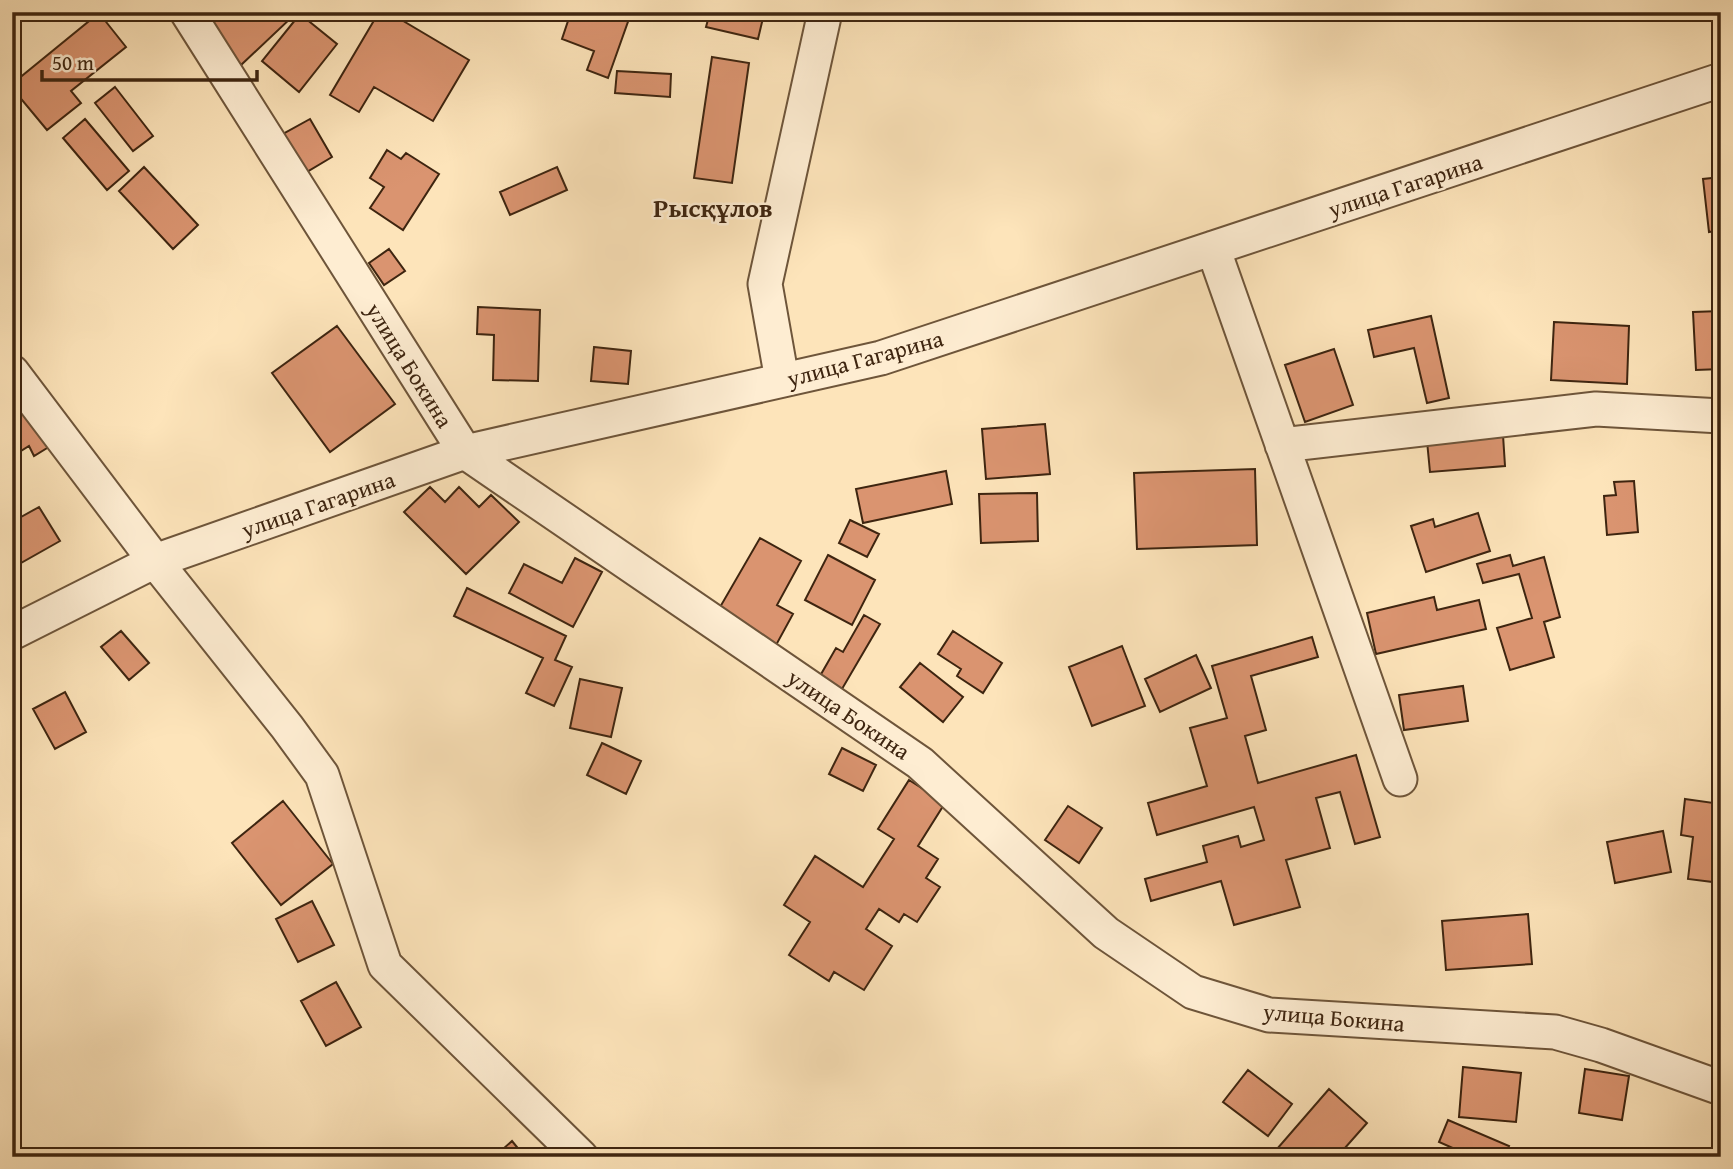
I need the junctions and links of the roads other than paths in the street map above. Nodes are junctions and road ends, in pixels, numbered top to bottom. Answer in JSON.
{"nodes":[{"id":1,"x":187,"y":12,"type":"edge"},
{"id":2,"x":825,"y":12,"type":"edge"},
{"id":3,"x":1721,"y":80,"type":"edge"},
{"id":4,"x":1213,"y":248,"type":"junction"},
{"id":5,"x":12,"y":372,"type":"edge"},
{"id":6,"x":782,"y":380,"type":"junction"},
{"id":7,"x":1721,"y":416,"type":"edge"},
{"id":8,"x":1282,"y":445,"type":"junction"},
{"id":9,"x":465,"y":452,"type":"junction"},
{"id":10,"x":155,"y":561,"type":"junction"},
{"id":11,"x":12,"y":633,"type":"edge"},
{"id":12,"x":1400,"y":779,"type":"dead end"},
{"id":13,"x":1721,"y":1088,"type":"edge"},
{"id":14,"x":581,"y":1157,"type":"edge"}],
"edges":[{"from":1,"to":9,"type":"street","name":"улица Бокина"},
{"from":2,"to":6,"type":"street"},
{"from":3,"to":4,"type":"street","name":"улица Гагарина"},
{"from":4,"to":6,"type":"street","name":"улица Гагарина"},
{"from":4,"to":8,"type":"street"},
{"from":5,"to":10,"type":"street"},
{"from":6,"to":9,"type":"street","name":"улица Гагарина"},
{"from":7,"to":8,"type":"street"},
{"from":8,"to":12,"type":"street"},
{"from":9,"to":10,"type":"street","name":"улица Гагарина"},
{"from":9,"to":13,"type":"street","name":"улица Бокина"},
{"from":10,"to":11,"type":"street","name":"улица Гагарина"},
{"from":10,"to":14,"type":"street"}]}
